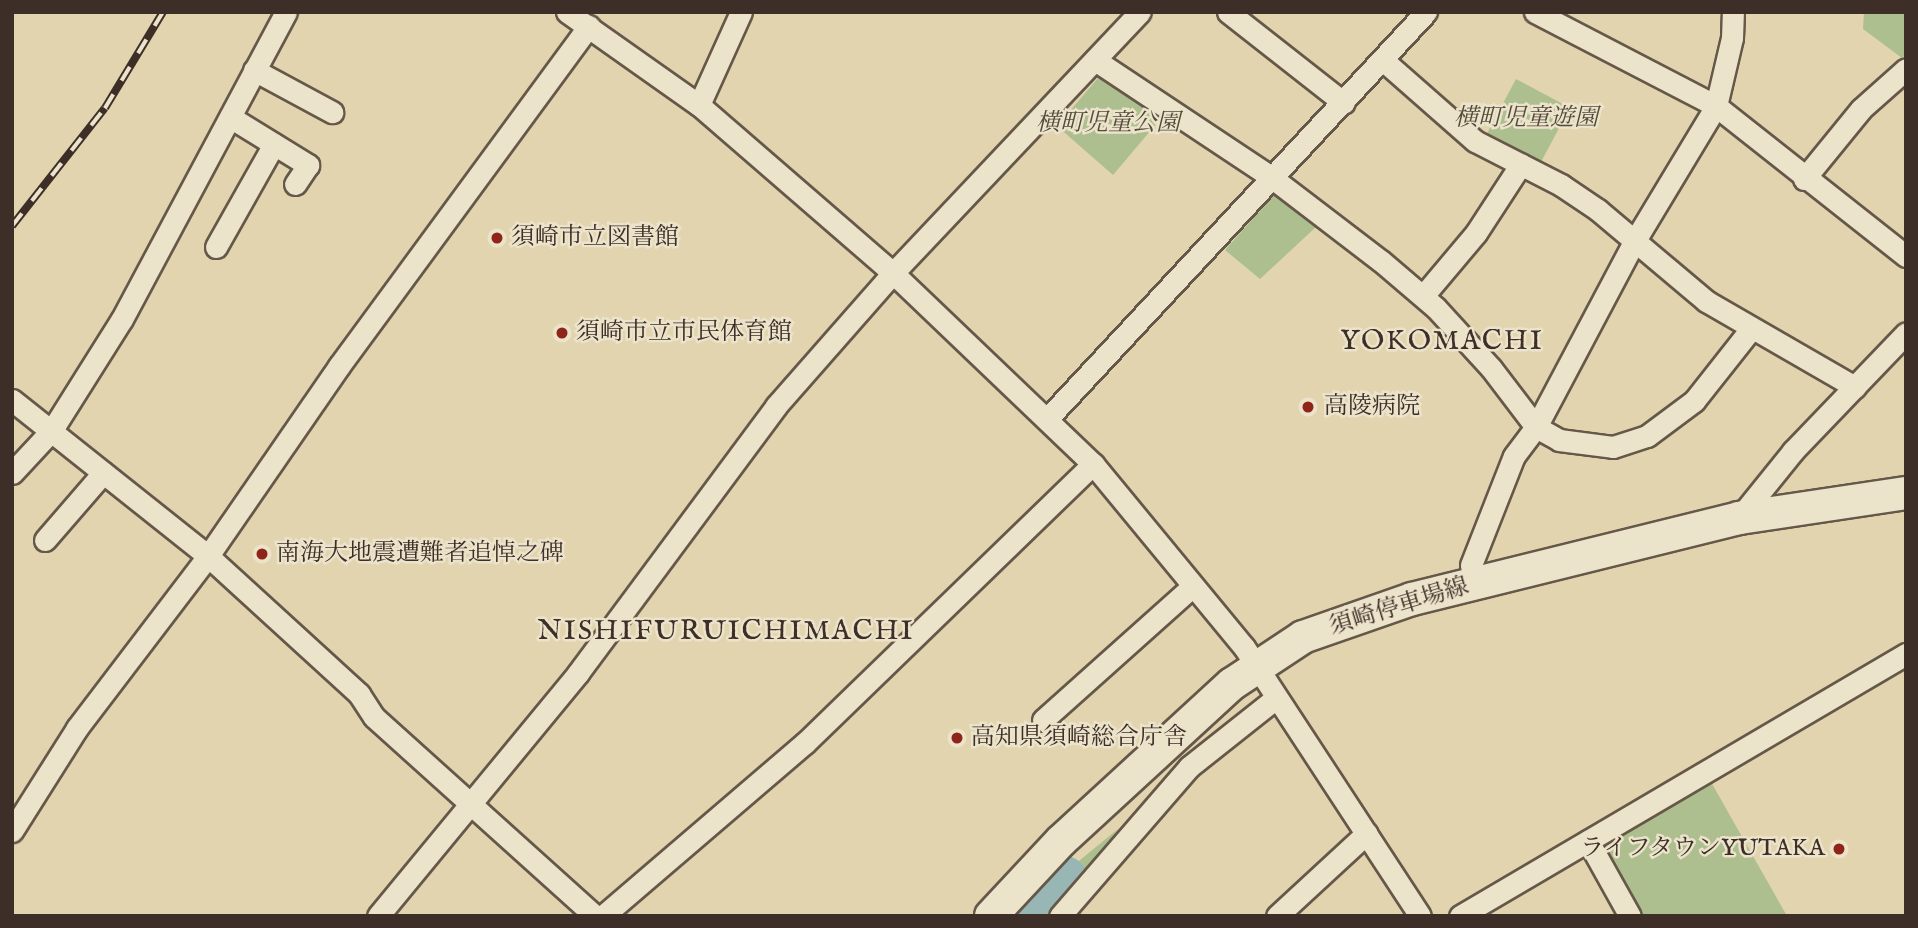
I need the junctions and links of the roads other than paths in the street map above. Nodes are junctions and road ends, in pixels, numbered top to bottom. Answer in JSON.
{"nodes":[{"id":1,"x":286,"y":12,"type":"edge"},
{"id":2,"x":567,"y":12,"type":"edge"},
{"id":3,"x":741,"y":12,"type":"edge"},
{"id":4,"x":1228,"y":12,"type":"edge"},
{"id":5,"x":1426,"y":12,"type":"edge"},
{"id":6,"x":1535,"y":12,"type":"edge"},
{"id":7,"x":1733,"y":12,"type":"edge"},
{"id":8,"x":1129,"y":15,"type":"edge"},
{"id":9,"x":589,"y":26,"type":"junction"},
{"id":10,"x":1096,"y":60,"type":"junction"},
{"id":11,"x":1384,"y":61,"type":"junction"},
{"id":12,"x":1906,"y":69,"type":"edge"},
{"id":13,"x":254,"y":70,"type":"junction"},
{"id":14,"x":1344,"y":103,"type":"junction"},
{"id":15,"x":699,"y":104,"type":"junction"},
{"id":16,"x":1716,"y":106,"type":"junction"},
{"id":17,"x":332,"y":112,"type":"dead end"},
{"id":18,"x":230,"y":117,"type":"junction"},
{"id":19,"x":274,"y":144,"type":"junction"},
{"id":20,"x":1521,"y":164,"type":"junction"},
{"id":21,"x":1271,"y":177,"type":"junction"},
{"id":22,"x":1804,"y":179,"type":"junction"},
{"id":23,"x":295,"y":184,"type":"dead end"},
{"id":24,"x":1634,"y":242,"type":"junction"},
{"id":25,"x":216,"y":247,"type":"dead end"},
{"id":26,"x":1906,"y":256,"type":"edge"},
{"id":27,"x":893,"y":273,"type":"junction"},
{"id":28,"x":1423,"y":296,"type":"junction"},
{"id":29,"x":1751,"y":330,"type":"junction"},
{"id":30,"x":1906,"y":332,"type":"edge"},
{"id":31,"x":1854,"y":387,"type":"junction"},
{"id":32,"x":12,"y":400,"type":"edge"},
{"id":33,"x":1047,"y":419,"type":"junction"},
{"id":34,"x":1536,"y":427,"type":"junction"},
{"id":35,"x":52,"y":430,"type":"junction"},
{"id":36,"x":1093,"y":464,"type":"junction"},
{"id":37,"x":12,"y":473,"type":"edge"},
{"id":38,"x":103,"y":473,"type":"junction"},
{"id":39,"x":1906,"y":493,"type":"edge"},
{"id":40,"x":1739,"y":518,"type":"junction"},
{"id":41,"x":46,"y":540,"type":"dead end"},
{"id":42,"x":208,"y":556,"type":"junction"},
{"id":43,"x":1474,"y":583,"type":"junction"},
{"id":44,"x":1194,"y":586,"type":"junction"},
{"id":45,"x":1906,"y":654,"type":"edge"},
{"id":46,"x":1255,"y":666,"type":"junction"},
{"id":47,"x":1276,"y":698,"type":"junction"},
{"id":48,"x":1043,"y":720,"type":"dead end"},
{"id":49,"x":471,"y":803,"type":"junction"},
{"id":50,"x":12,"y":831,"type":"edge"},
{"id":51,"x":1367,"y":833,"type":"junction"},
{"id":52,"x":1588,"y":841,"type":"junction"},
{"id":53,"x":379,"y":916,"type":"edge"},
{"id":54,"x":595,"y":916,"type":"edge"},
{"id":55,"x":603,"y":916,"type":"edge"},
{"id":56,"x":991,"y":916,"type":"edge"},
{"id":57,"x":1060,"y":916,"type":"edge"},
{"id":58,"x":1276,"y":916,"type":"edge"},
{"id":59,"x":1420,"y":916,"type":"edge"},
{"id":60,"x":1460,"y":916,"type":"edge"},
{"id":61,"x":1630,"y":916,"type":"edge"}],
"edges":[{"from":1,"to":13,"type":"street"},
{"from":2,"to":9,"type":"street"},
{"from":3,"to":15,"type":"street"},
{"from":4,"to":14,"type":"street"},
{"from":5,"to":11,"type":"street"},
{"from":6,"to":16,"type":"street"},
{"from":7,"to":16,"type":"street"},
{"from":8,"to":10,"type":"street"},
{"from":9,"to":15,"type":"street"},
{"from":9,"to":42,"type":"street"},
{"from":10,"to":21,"type":"street"},
{"from":10,"to":27,"type":"street"},
{"from":11,"to":14,"type":"street"},
{"from":11,"to":20,"type":"street"},
{"from":12,"to":22,"type":"street"},
{"from":13,"to":17,"type":"street"},
{"from":13,"to":18,"type":"street"},
{"from":14,"to":21,"type":"street"},
{"from":15,"to":27,"type":"street"},
{"from":16,"to":22,"type":"street"},
{"from":16,"to":24,"type":"street"},
{"from":18,"to":19,"type":"street"},
{"from":18,"to":35,"type":"street"},
{"from":19,"to":23,"type":"street"},
{"from":19,"to":25,"type":"street"},
{"from":20,"to":24,"type":"street"},
{"from":20,"to":28,"type":"street"},
{"from":21,"to":28,"type":"street"},
{"from":21,"to":33,"type":"street"},
{"from":22,"to":26,"type":"street"},
{"from":24,"to":29,"type":"street"},
{"from":24,"to":34,"type":"street"},
{"from":27,"to":33,"type":"street"},
{"from":27,"to":49,"type":"street"},
{"from":28,"to":34,"type":"street"},
{"from":29,"to":31,"type":"street"},
{"from":29,"to":34,"type":"street"},
{"from":30,"to":31,"type":"street"},
{"from":31,"to":40,"type":"street"},
{"from":32,"to":35,"type":"street"},
{"from":33,"to":36,"type":"street"},
{"from":34,"to":43,"type":"street"},
{"from":35,"to":37,"type":"street"},
{"from":35,"to":38,"type":"street"},
{"from":36,"to":44,"type":"street"},
{"from":36,"to":55,"type":"street"},
{"from":38,"to":41,"type":"street"},
{"from":38,"to":42,"type":"street"},
{"from":39,"to":40,"type":"main road","name":"須崎停車場線"},
{"from":40,"to":43,"type":"main road","name":"須崎停車場線"},
{"from":42,"to":49,"type":"street"},
{"from":42,"to":50,"type":"street"},
{"from":43,"to":46,"type":"main road","name":"須崎停車場線"},
{"from":44,"to":46,"type":"street"},
{"from":44,"to":48,"type":"street"},
{"from":45,"to":52,"type":"street"},
{"from":46,"to":47,"type":"street"},
{"from":46,"to":56,"type":"main road","name":"須崎停車場線"},
{"from":47,"to":51,"type":"street"},
{"from":47,"to":57,"type":"street"},
{"from":49,"to":53,"type":"street"},
{"from":49,"to":54,"type":"street"},
{"from":51,"to":58,"type":"street"},
{"from":51,"to":59,"type":"street"},
{"from":52,"to":60,"type":"street"},
{"from":52,"to":61,"type":"street"}]}
